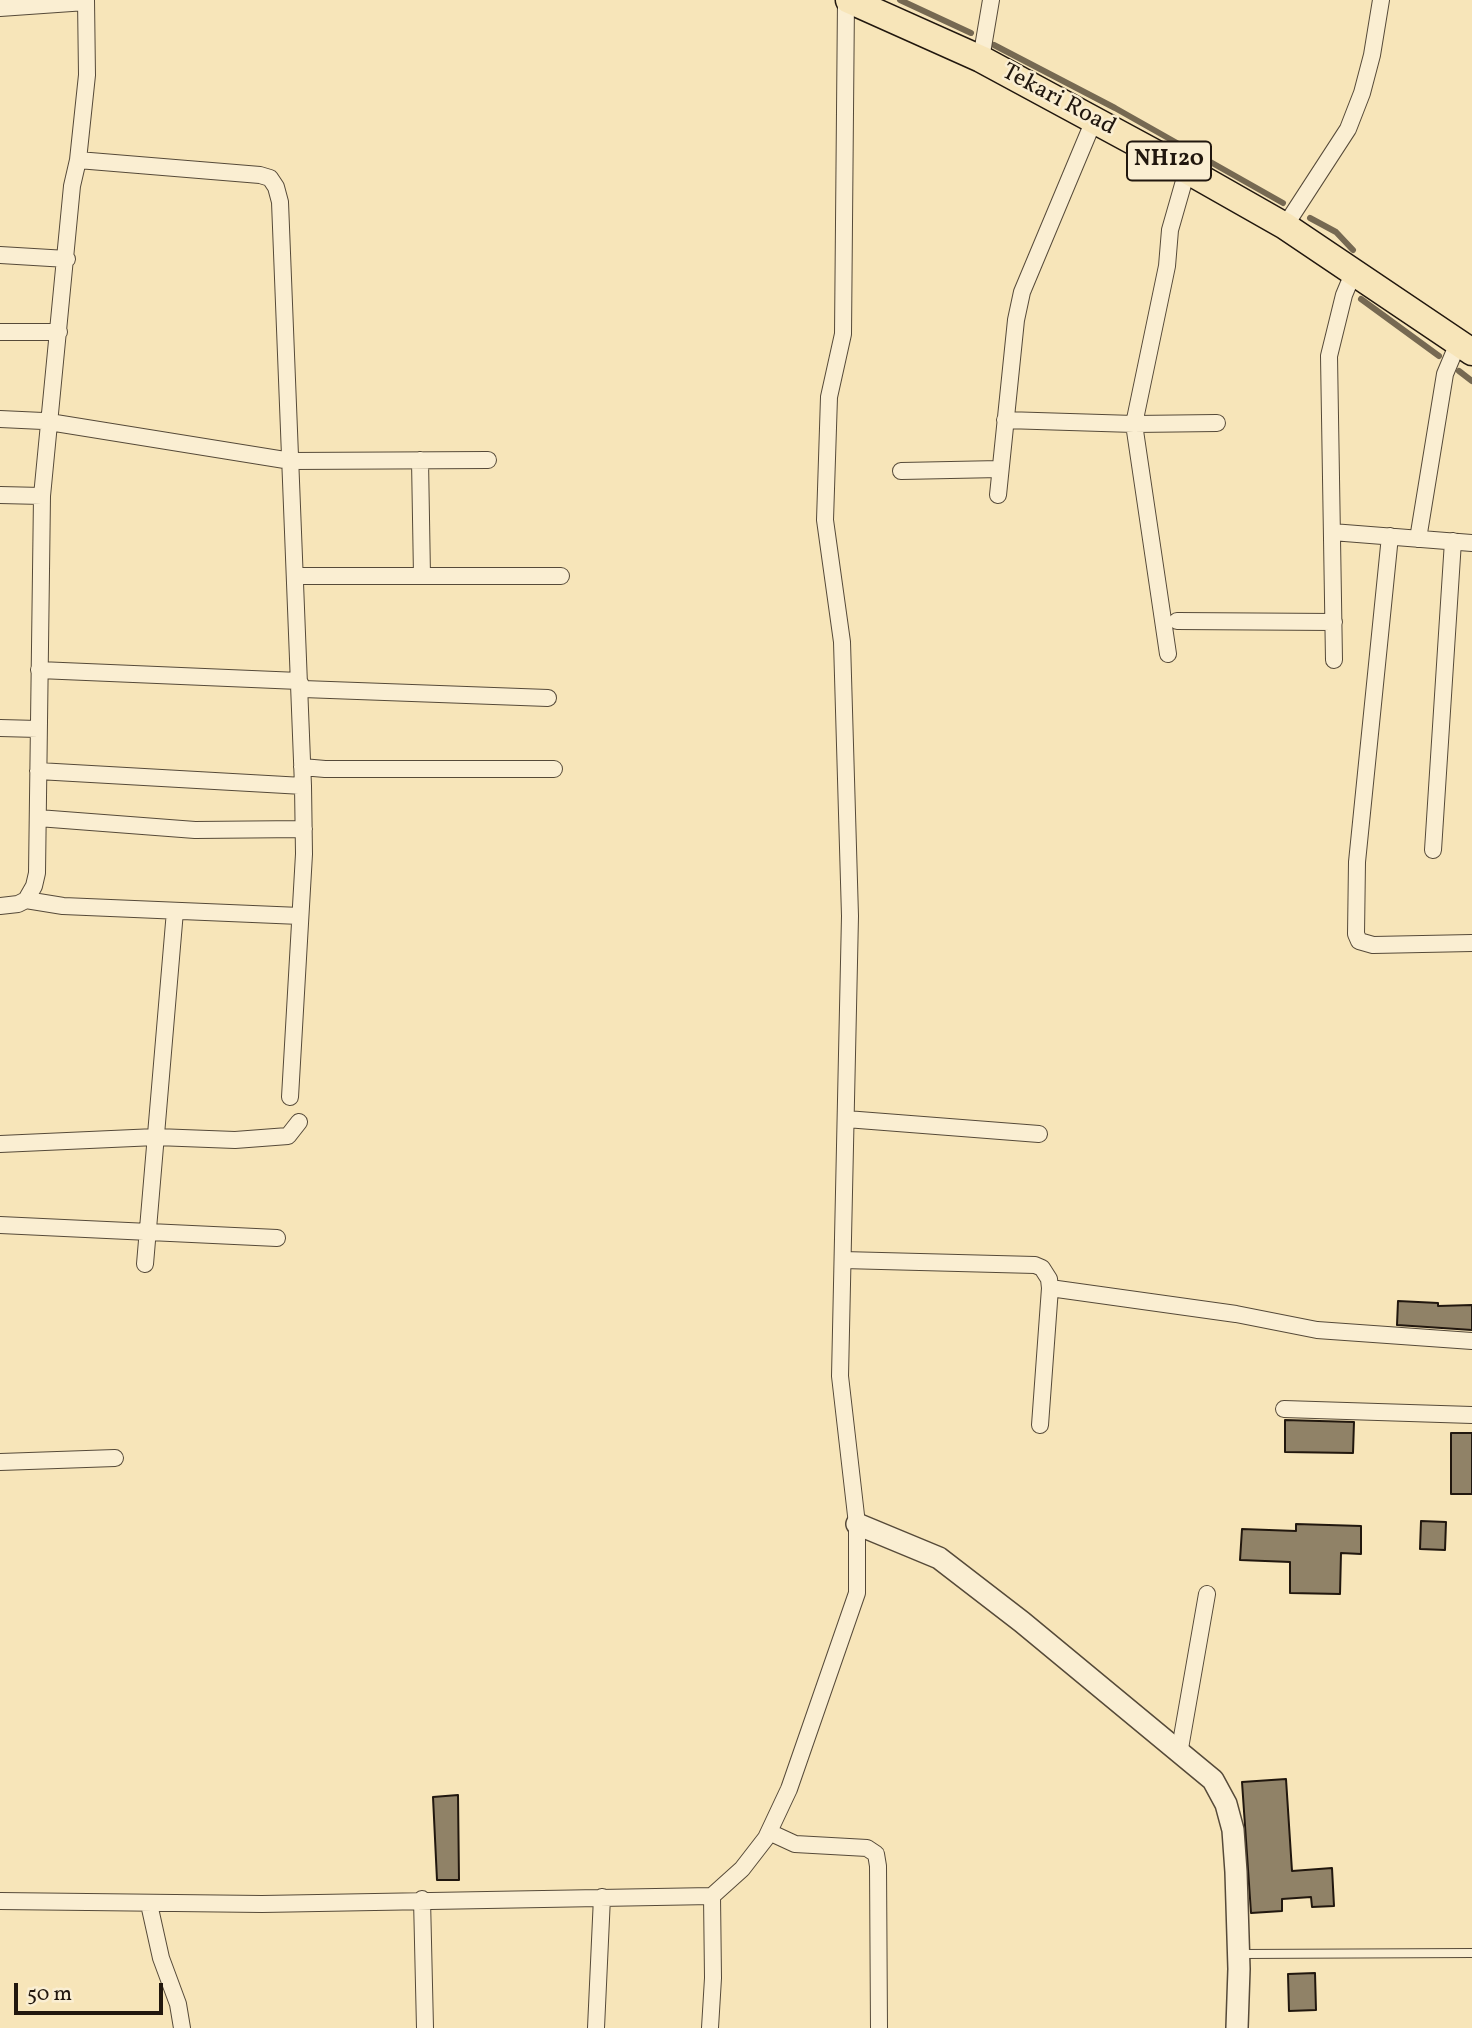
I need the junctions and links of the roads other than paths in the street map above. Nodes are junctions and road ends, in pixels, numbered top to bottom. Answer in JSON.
{"nodes":[{"id":1,"x":848,"y":0,"type":"edge"},
{"id":2,"x":992,"y":0,"type":"edge"},
{"id":3,"x":1381,"y":0,"type":"edge"},
{"id":4,"x":86,"y":1,"type":"edge"},
{"id":5,"x":0,"y":8,"type":"edge"},
{"id":6,"x":981,"y":59,"type":"junction"},
{"id":7,"x":1094,"y":120,"type":"junction"},
{"id":8,"x":78,"y":160,"type":"junction"},
{"id":9,"x":1190,"y":172,"type":"junction"},
{"id":10,"x":1285,"y":226,"type":"junction"},
{"id":11,"x":0,"y":256,"type":"edge"},
{"id":12,"x":67,"y":259,"type":"junction"},
{"id":13,"x":1354,"y":271,"type":"junction"},
{"id":14,"x":0,"y":332,"type":"edge"},
{"id":15,"x":59,"y":332,"type":"junction"},
{"id":16,"x":1465,"y":348,"type":"edge"},
{"id":17,"x":0,"y":419,"type":"edge"},
{"id":18,"x":1005,"y":420,"type":"junction"},
{"id":19,"x":50,"y":423,"type":"junction"},
{"id":20,"x":1217,"y":423,"type":"dead end"},
{"id":21,"x":1134,"y":424,"type":"junction"},
{"id":22,"x":420,"y":460,"type":"junction"},
{"id":23,"x":488,"y":460,"type":"dead end"},
{"id":24,"x":291,"y":461,"type":"junction"},
{"id":25,"x":1000,"y":469,"type":"junction"},
{"id":26,"x":901,"y":471,"type":"dead end"},
{"id":27,"x":0,"y":495,"type":"edge"},
{"id":28,"x":998,"y":495,"type":"dead end"},
{"id":29,"x":43,"y":496,"type":"junction"},
{"id":30,"x":1332,"y":532,"type":"junction"},
{"id":31,"x":1390,"y":536,"type":"junction"},
{"id":32,"x":1418,"y":538,"type":"junction"},
{"id":33,"x":1453,"y":541,"type":"junction"},
{"id":34,"x":1472,"y":543,"type":"edge"},
{"id":35,"x":295,"y":576,"type":"junction"},
{"id":36,"x":422,"y":576,"type":"junction"},
{"id":37,"x":561,"y":576,"type":"dead end"},
{"id":38,"x":1177,"y":621,"type":"dead end"},
{"id":39,"x":1334,"y":622,"type":"junction"},
{"id":40,"x":1168,"y":654,"type":"dead end"},
{"id":41,"x":1334,"y":660,"type":"dead end"},
{"id":42,"x":39,"y":670,"type":"junction"},
{"id":43,"x":299,"y":681,"type":"junction"},
{"id":44,"x":548,"y":698,"type":"dead end"},
{"id":45,"x":0,"y":728,"type":"edge"},
{"id":46,"x":38,"y":729,"type":"junction"},
{"id":47,"x":302,"y":767,"type":"junction"},
{"id":48,"x":554,"y":769,"type":"dead end"},
{"id":49,"x":38,"y":771,"type":"junction"},
{"id":50,"x":303,"y":786,"type":"junction"},
{"id":51,"x":38,"y":818,"type":"junction"},
{"id":52,"x":304,"y":829,"type":"junction"},
{"id":53,"x":1433,"y":850,"type":"dead end"},
{"id":54,"x":26,"y":900,"type":"junction"},
{"id":55,"x":0,"y":906,"type":"edge"},
{"id":56,"x":175,"y":911,"type":"junction"},
{"id":57,"x":300,"y":916,"type":"junction"},
{"id":58,"x":1472,"y":943,"type":"edge"},
{"id":59,"x":290,"y":1097,"type":"dead end"},
{"id":60,"x":846,"y":1119,"type":"junction"},
{"id":61,"x":299,"y":1122,"type":"dead end"},
{"id":62,"x":1039,"y":1134,"type":"dead end"},
{"id":63,"x":156,"y":1137,"type":"junction"},
{"id":64,"x":0,"y":1144,"type":"edge"},
{"id":65,"x":0,"y":1225,"type":"edge"},
{"id":66,"x":148,"y":1233,"type":"junction"},
{"id":67,"x":277,"y":1238,"type":"dead end"},
{"id":68,"x":843,"y":1260,"type":"junction"},
{"id":69,"x":145,"y":1264,"type":"dead end"},
{"id":70,"x":1050,"y":1288,"type":"junction"},
{"id":71,"x":1472,"y":1341,"type":"edge"},
{"id":72,"x":1284,"y":1409,"type":"dead end"},
{"id":73,"x":1472,"y":1415,"type":"edge"},
{"id":74,"x":1040,"y":1424,"type":"dead end"},
{"id":75,"x":114,"y":1458,"type":"dead end"},
{"id":76,"x":0,"y":1462,"type":"edge"},
{"id":77,"x":857,"y":1524,"type":"junction"},
{"id":78,"x":1207,"y":1594,"type":"dead end"},
{"id":79,"x":1179,"y":1754,"type":"junction"},
{"id":80,"x":769,"y":1832,"type":"junction"},
{"id":81,"x":712,"y":1896,"type":"junction"},
{"id":82,"x":602,"y":1898,"type":"junction"},
{"id":83,"x":422,"y":1899,"type":"junction"},
{"id":84,"x":0,"y":1901,"type":"edge"},
{"id":85,"x":149,"y":1904,"type":"junction"},
{"id":86,"x":1472,"y":1953,"type":"edge"},
{"id":87,"x":1239,"y":1954,"type":"junction"},
{"id":88,"x":182,"y":2028,"type":"edge"},
{"id":89,"x":425,"y":2028,"type":"edge"},
{"id":90,"x":596,"y":2028,"type":"edge"},
{"id":91,"x":710,"y":2028,"type":"edge"},
{"id":92,"x":880,"y":2028,"type":"edge"},
{"id":93,"x":1237,"y":2028,"type":"edge"}],
"edges":[{"from":1,"to":6,"type":"highway","name":"Tekari Road","number":"NH120"},
{"from":1,"to":60,"type":"street"},
{"from":2,"to":6,"type":"street"},
{"from":3,"to":10,"type":"street"},
{"from":4,"to":5,"type":"street"},
{"from":4,"to":8,"type":"street"},
{"from":6,"to":7,"type":"highway","name":"Tekari Road","number":"NH120"},
{"from":7,"to":9,"type":"highway","name":"Tekari Road","number":"NH120"},
{"from":7,"to":18,"type":"street"},
{"from":8,"to":12,"type":"street"},
{"from":8,"to":24,"type":"street"},
{"from":9,"to":10,"type":"highway","name":"Tekari Road","number":"NH120"},
{"from":9,"to":21,"type":"street"},
{"from":10,"to":13,"type":"highway","name":"Tekari Road","number":"NH120"},
{"from":11,"to":12,"type":"street"},
{"from":12,"to":15,"type":"street"},
{"from":13,"to":16,"type":"highway","name":"Tekari Road","number":"NH120"},
{"from":13,"to":30,"type":"street"},
{"from":14,"to":15,"type":"street"},
{"from":15,"to":19,"type":"street"},
{"from":16,"to":32,"type":"street"},
{"from":17,"to":19,"type":"street"},
{"from":18,"to":21,"type":"street"},
{"from":18,"to":25,"type":"street"},
{"from":19,"to":24,"type":"street"},
{"from":19,"to":29,"type":"street"},
{"from":20,"to":21,"type":"street"},
{"from":21,"to":40,"type":"street"},
{"from":22,"to":23,"type":"street"},
{"from":22,"to":24,"type":"street"},
{"from":22,"to":36,"type":"street"},
{"from":24,"to":35,"type":"street"},
{"from":25,"to":26,"type":"street"},
{"from":25,"to":28,"type":"street"},
{"from":27,"to":29,"type":"street"},
{"from":29,"to":42,"type":"street"},
{"from":30,"to":31,"type":"street"},
{"from":30,"to":39,"type":"street"},
{"from":31,"to":32,"type":"street"},
{"from":31,"to":58,"type":"street"},
{"from":32,"to":33,"type":"street"},
{"from":33,"to":34,"type":"street"},
{"from":33,"to":53,"type":"street"},
{"from":35,"to":36,"type":"street"},
{"from":35,"to":43,"type":"street"},
{"from":36,"to":37,"type":"street"},
{"from":38,"to":39,"type":"street"},
{"from":39,"to":41,"type":"street"},
{"from":42,"to":43,"type":"street"},
{"from":42,"to":46,"type":"street"},
{"from":43,"to":44,"type":"street"},
{"from":43,"to":47,"type":"street"},
{"from":45,"to":46,"type":"street"},
{"from":46,"to":49,"type":"street"},
{"from":47,"to":48,"type":"street"},
{"from":47,"to":50,"type":"street"},
{"from":49,"to":50,"type":"street"},
{"from":49,"to":51,"type":"street"},
{"from":50,"to":52,"type":"street"},
{"from":51,"to":52,"type":"street"},
{"from":51,"to":54,"type":"street"},
{"from":52,"to":57,"type":"street"},
{"from":54,"to":55,"type":"street"},
{"from":54,"to":56,"type":"street"},
{"from":56,"to":57,"type":"street"},
{"from":56,"to":63,"type":"street"},
{"from":57,"to":59,"type":"street"},
{"from":60,"to":62,"type":"street"},
{"from":60,"to":68,"type":"street"},
{"from":61,"to":63,"type":"street"},
{"from":63,"to":64,"type":"street"},
{"from":63,"to":66,"type":"street"},
{"from":65,"to":66,"type":"street"},
{"from":66,"to":67,"type":"street"},
{"from":66,"to":69,"type":"street"},
{"from":68,"to":70,"type":"street"},
{"from":68,"to":77,"type":"street"},
{"from":70,"to":71,"type":"street"},
{"from":70,"to":74,"type":"street"},
{"from":72,"to":73,"type":"street"},
{"from":75,"to":76,"type":"street"},
{"from":77,"to":79,"type":"street"},
{"from":77,"to":80,"type":"street"},
{"from":78,"to":79,"type":"street"},
{"from":79,"to":87,"type":"street"},
{"from":80,"to":81,"type":"street"},
{"from":80,"to":92,"type":"street"},
{"from":81,"to":82,"type":"street"},
{"from":81,"to":91,"type":"street"},
{"from":82,"to":83,"type":"street"},
{"from":82,"to":90,"type":"street"},
{"from":83,"to":85,"type":"street"},
{"from":83,"to":89,"type":"street"},
{"from":84,"to":85,"type":"street"},
{"from":85,"to":88,"type":"street"},
{"from":86,"to":87,"type":"lane"},
{"from":87,"to":93,"type":"street"}]}
